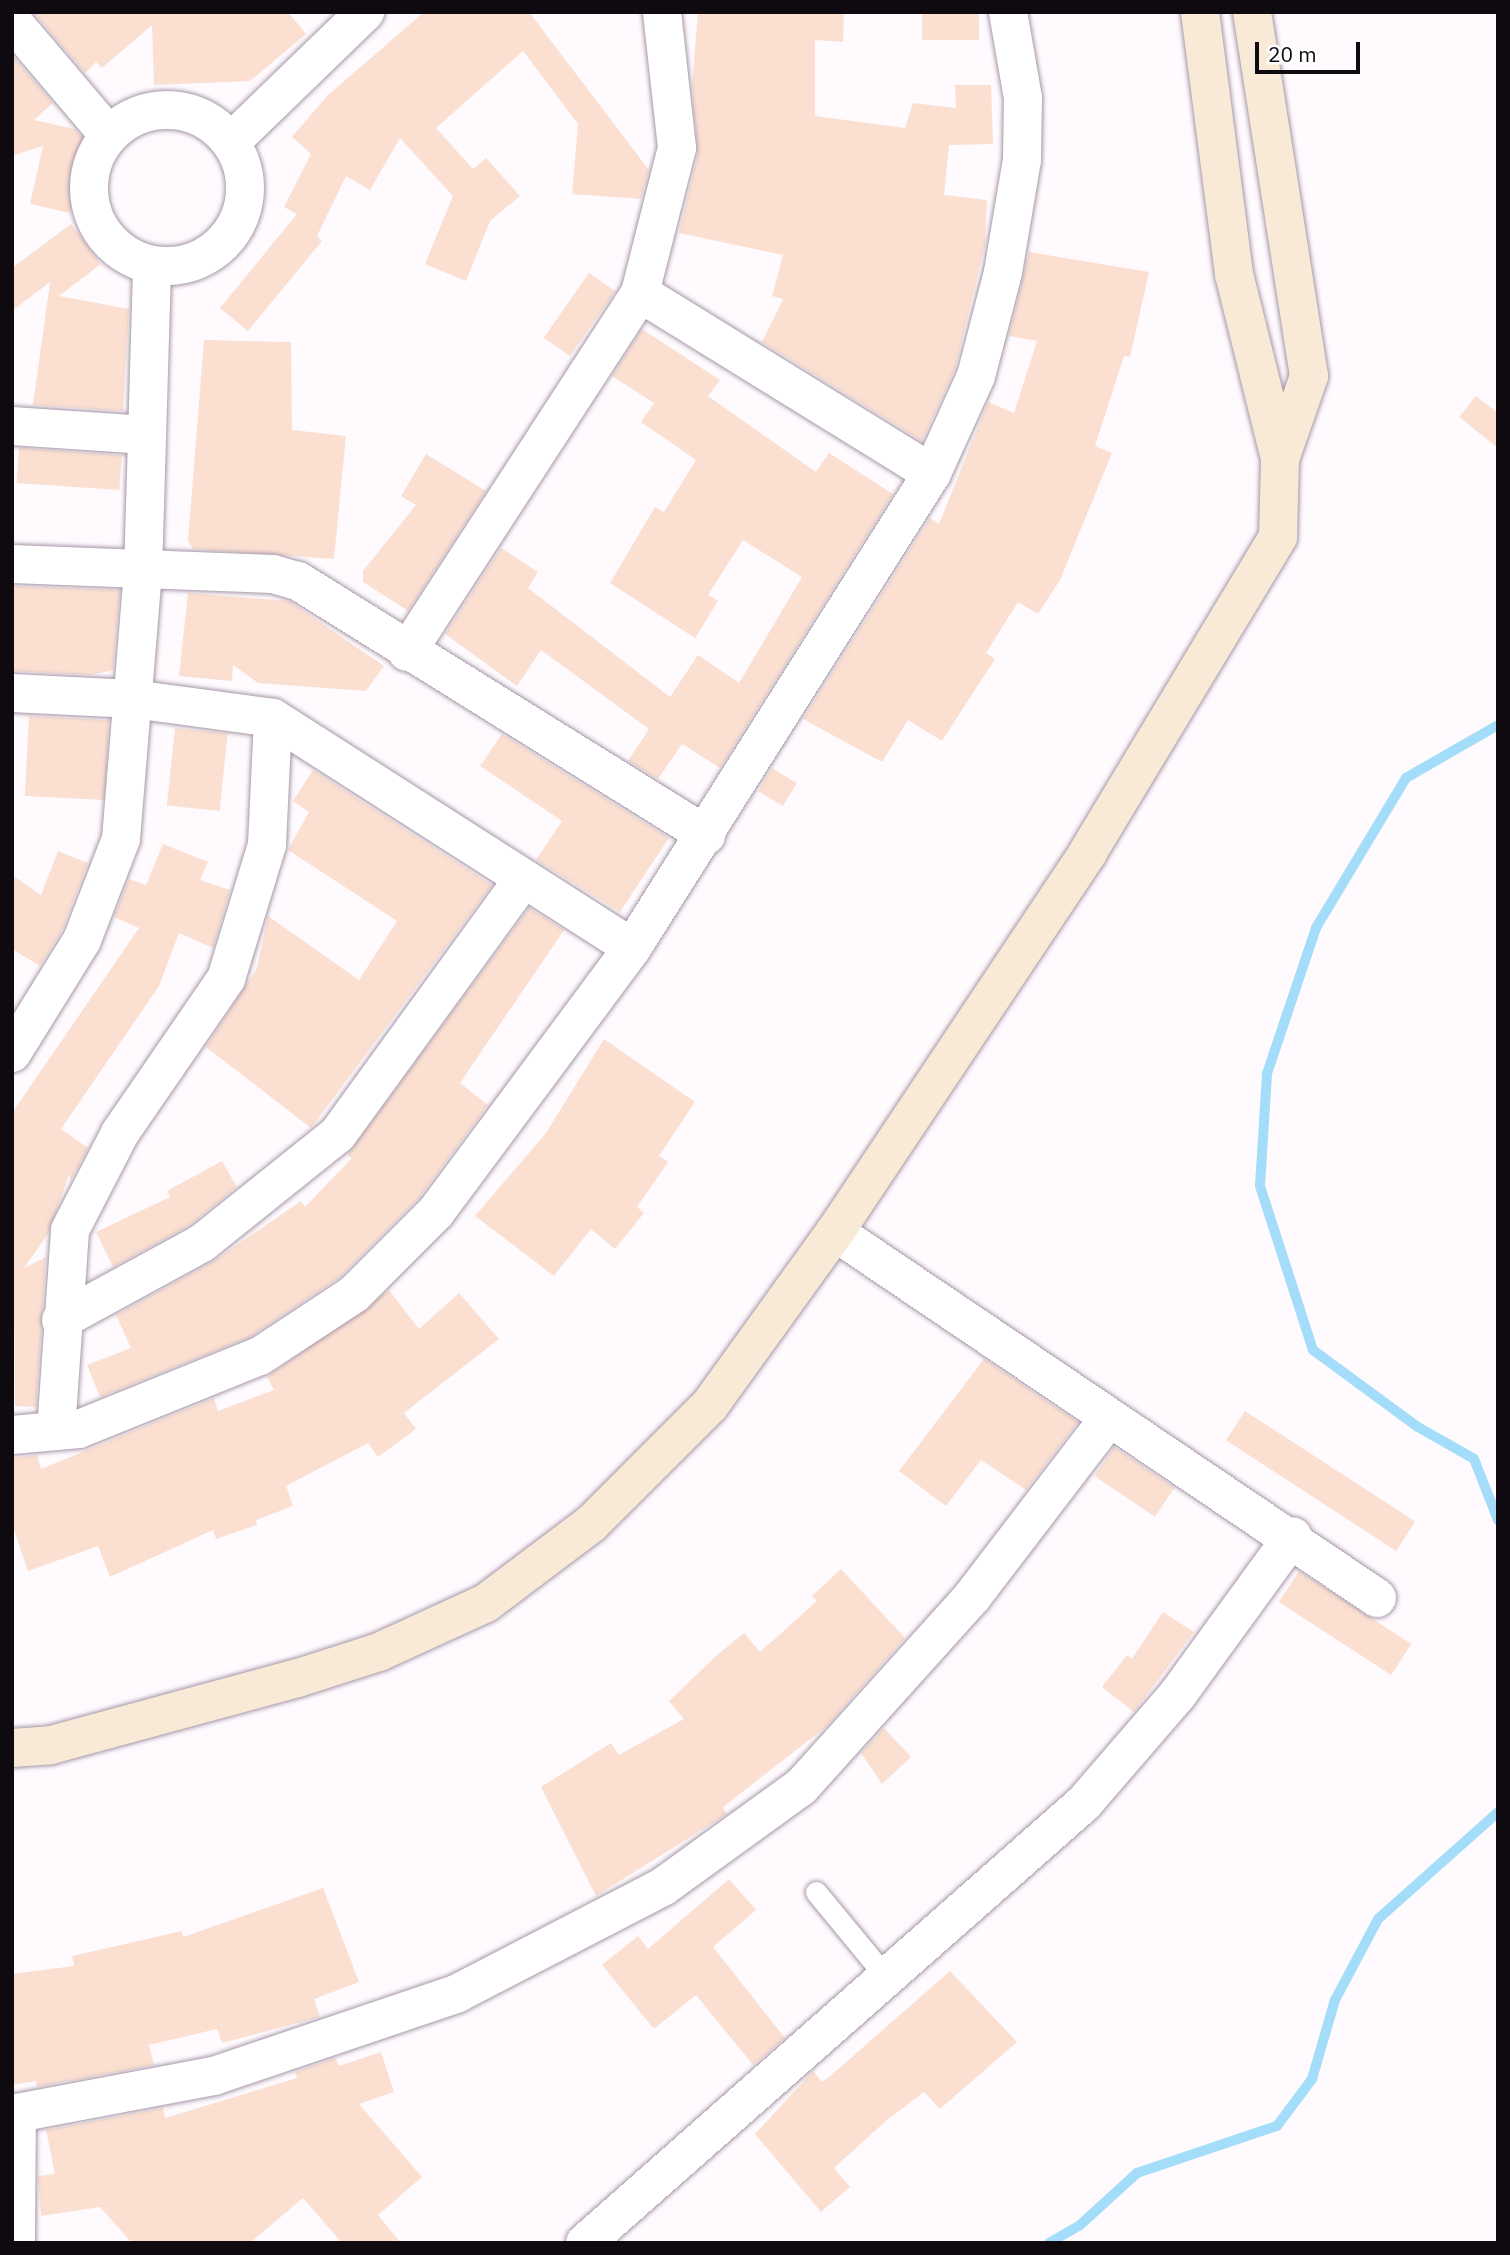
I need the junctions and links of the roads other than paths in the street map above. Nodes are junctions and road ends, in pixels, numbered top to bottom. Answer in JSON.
{"nodes":[{"id":1,"x":365,"y":12,"type":"edge"},
{"id":2,"x":662,"y":12,"type":"edge"},
{"id":3,"x":1008,"y":12,"type":"edge"},
{"id":4,"x":1200,"y":12,"type":"edge"},
{"id":5,"x":1252,"y":12,"type":"edge"},
{"id":6,"x":12,"y":21,"type":"edge"},
{"id":7,"x":108,"y":134,"type":"junction"},
{"id":8,"x":231,"y":142,"type":"junction"},
{"id":9,"x":152,"y":265,"type":"junction"},
{"id":10,"x":640,"y":293,"type":"junction"},
{"id":11,"x":12,"y":426,"type":"edge"},
{"id":12,"x":147,"y":435,"type":"junction"},
{"id":13,"x":1280,"y":459,"type":"junction"},
{"id":14,"x":932,"y":472,"type":"junction"},
{"id":15,"x":12,"y":564,"type":"edge"},
{"id":16,"x":143,"y":573,"type":"junction"},
{"id":17,"x":407,"y":652,"type":"junction"},
{"id":18,"x":12,"y":692,"type":"edge"},
{"id":19,"x":133,"y":699,"type":"junction"},
{"id":20,"x":273,"y":718,"type":"junction"},
{"id":21,"x":706,"y":835,"type":"junction"},
{"id":22,"x":521,"y":882,"type":"junction"},
{"id":23,"x":632,"y":948,"type":"junction"},
{"id":24,"x":12,"y":1053,"type":"edge"},
{"id":25,"x":835,"y":1232,"type":"junction"},
{"id":26,"x":61,"y":1320,"type":"junction"},
{"id":27,"x":1108,"y":1419,"type":"junction"},
{"id":28,"x":56,"y":1431,"type":"junction"},
{"id":29,"x":12,"y":1435,"type":"edge"},
{"id":30,"x":1293,"y":1536,"type":"junction"},
{"id":31,"x":1377,"y":1598,"type":"dead end"},
{"id":32,"x":12,"y":1748,"type":"edge"},
{"id":33,"x":817,"y":1892,"type":"dead end"},
{"id":34,"x":887,"y":1978,"type":"junction"},
{"id":35,"x":14,"y":2113,"type":"edge"},
{"id":36,"x":16,"y":2243,"type":"edge"},
{"id":37,"x":585,"y":2243,"type":"edge"}],
"edges":[{"from":1,"to":8,"type":"street"},
{"from":2,"to":10,"type":"street"},
{"from":3,"to":14,"type":"street"},
{"from":4,"to":13,"type":"street"},
{"from":5,"to":13,"type":"street"},
{"from":6,"to":7,"type":"street"},
{"from":7,"to":8,"type":"street"},
{"from":7,"to":9,"type":"street"},
{"from":8,"to":9,"type":"street"},
{"from":9,"to":12,"type":"street"},
{"from":10,"to":14,"type":"street"},
{"from":10,"to":17,"type":"street"},
{"from":11,"to":12,"type":"street"},
{"from":12,"to":16,"type":"street"},
{"from":13,"to":25,"type":"street"},
{"from":14,"to":21,"type":"street"},
{"from":15,"to":16,"type":"street"},
{"from":16,"to":17,"type":"street"},
{"from":16,"to":19,"type":"street"},
{"from":17,"to":21,"type":"street"},
{"from":18,"to":19,"type":"street"},
{"from":19,"to":20,"type":"street"},
{"from":19,"to":24,"type":"street"},
{"from":20,"to":22,"type":"street"},
{"from":20,"to":26,"type":"street"},
{"from":21,"to":23,"type":"street"},
{"from":22,"to":23,"type":"street"},
{"from":22,"to":26,"type":"street"},
{"from":23,"to":28,"type":"street"},
{"from":25,"to":27,"type":"street"},
{"from":25,"to":32,"type":"street"},
{"from":26,"to":28,"type":"street"},
{"from":27,"to":30,"type":"street"},
{"from":27,"to":35,"type":"street"},
{"from":28,"to":29,"type":"street"},
{"from":30,"to":31,"type":"street"},
{"from":30,"to":34,"type":"street"},
{"from":33,"to":34,"type":"lane"},
{"from":34,"to":37,"type":"street"},
{"from":35,"to":36,"type":"street"}]}
